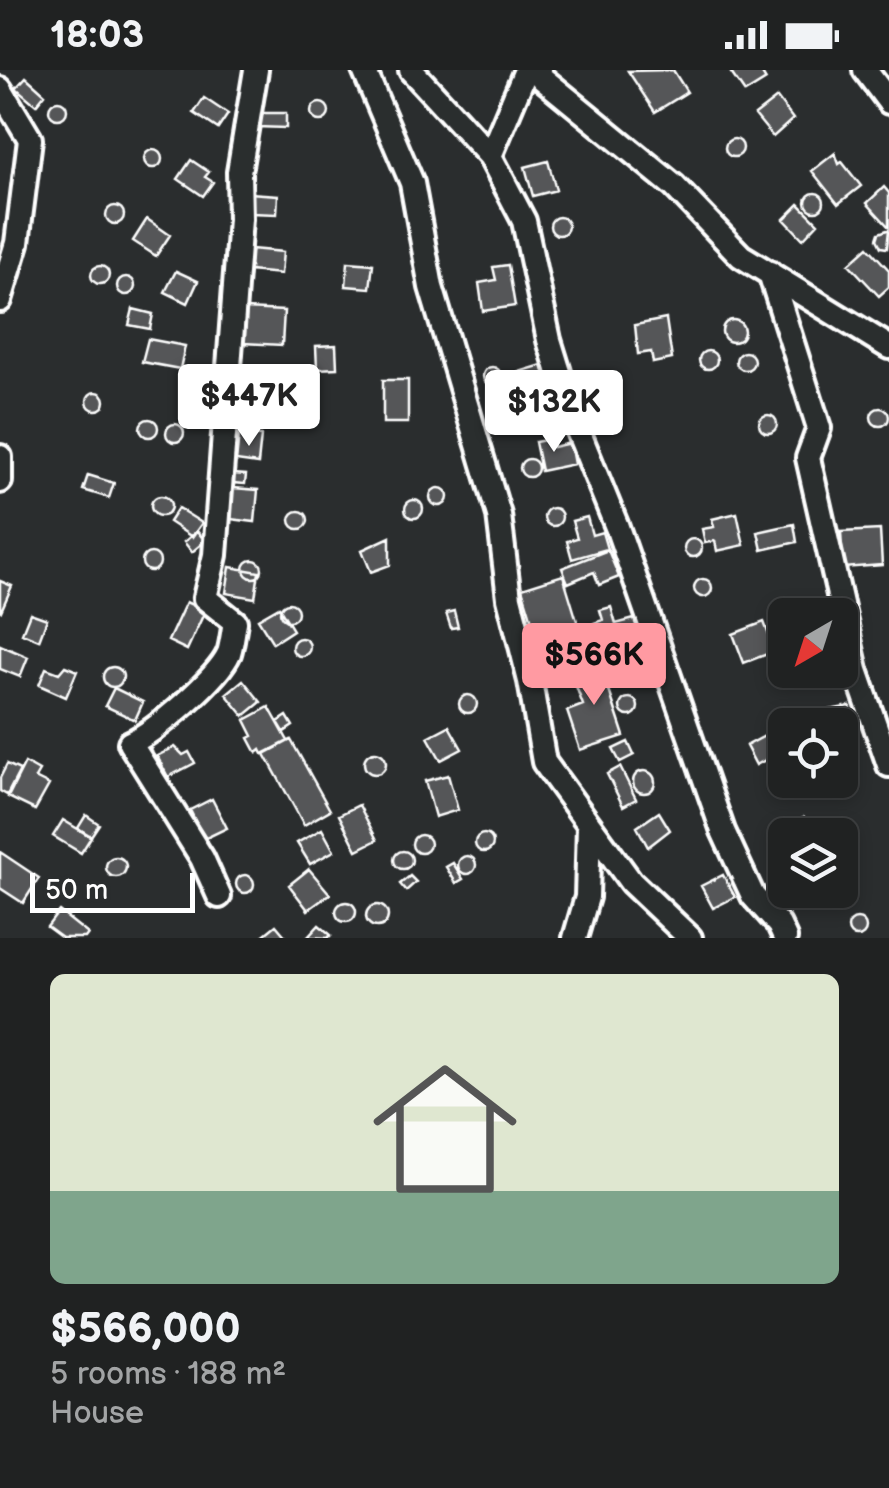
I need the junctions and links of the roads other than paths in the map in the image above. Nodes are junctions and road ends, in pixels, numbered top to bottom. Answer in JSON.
{"nodes":[{"id":1,"x":256,"y":70,"type":"edge"},
{"id":2,"x":364,"y":70,"type":"edge"},
{"id":3,"x":411,"y":70,"type":"edge"},
{"id":4,"x":526,"y":70,"type":"edge"},
{"id":5,"x":539,"y":70,"type":"edge"},
{"id":6,"x":864,"y":70,"type":"edge"},
{"id":7,"x":0,"y":89,"type":"edge"},
{"id":8,"x":889,"y":102,"type":"edge"},
{"id":9,"x":490,"y":156,"type":"junction"},
{"id":10,"x":770,"y":274,"type":"junction"},
{"id":11,"x":0,"y":300,"type":"edge"},
{"id":12,"x":889,"y":348,"type":"edge"},
{"id":13,"x":0,"y":457,"type":"edge"},
{"id":14,"x":0,"y":481,"type":"edge"},
{"id":15,"x":889,"y":764,"type":"edge"},
{"id":16,"x":589,"y":825,"type":"junction"},
{"id":17,"x":220,"y":896,"type":"dead end"},
{"id":18,"x":574,"y":938,"type":"edge"},
{"id":19,"x":690,"y":938,"type":"edge"},
{"id":20,"x":785,"y":938,"type":"edge"}],
"edges":[{"from":1,"to":17,"type":"street"},
{"from":2,"to":16,"type":"street"},
{"from":3,"to":9,"type":"street"},
{"from":4,"to":9,"type":"street"},
{"from":5,"to":10,"type":"street"},
{"from":6,"to":8,"type":"street"},
{"from":7,"to":11,"type":"street"},
{"from":9,"to":20,"type":"street"},
{"from":10,"to":12,"type":"street"},
{"from":10,"to":15,"type":"street"},
{"from":13,"to":14,"type":"street"},
{"from":16,"to":18,"type":"street"},
{"from":16,"to":19,"type":"street"}]}
